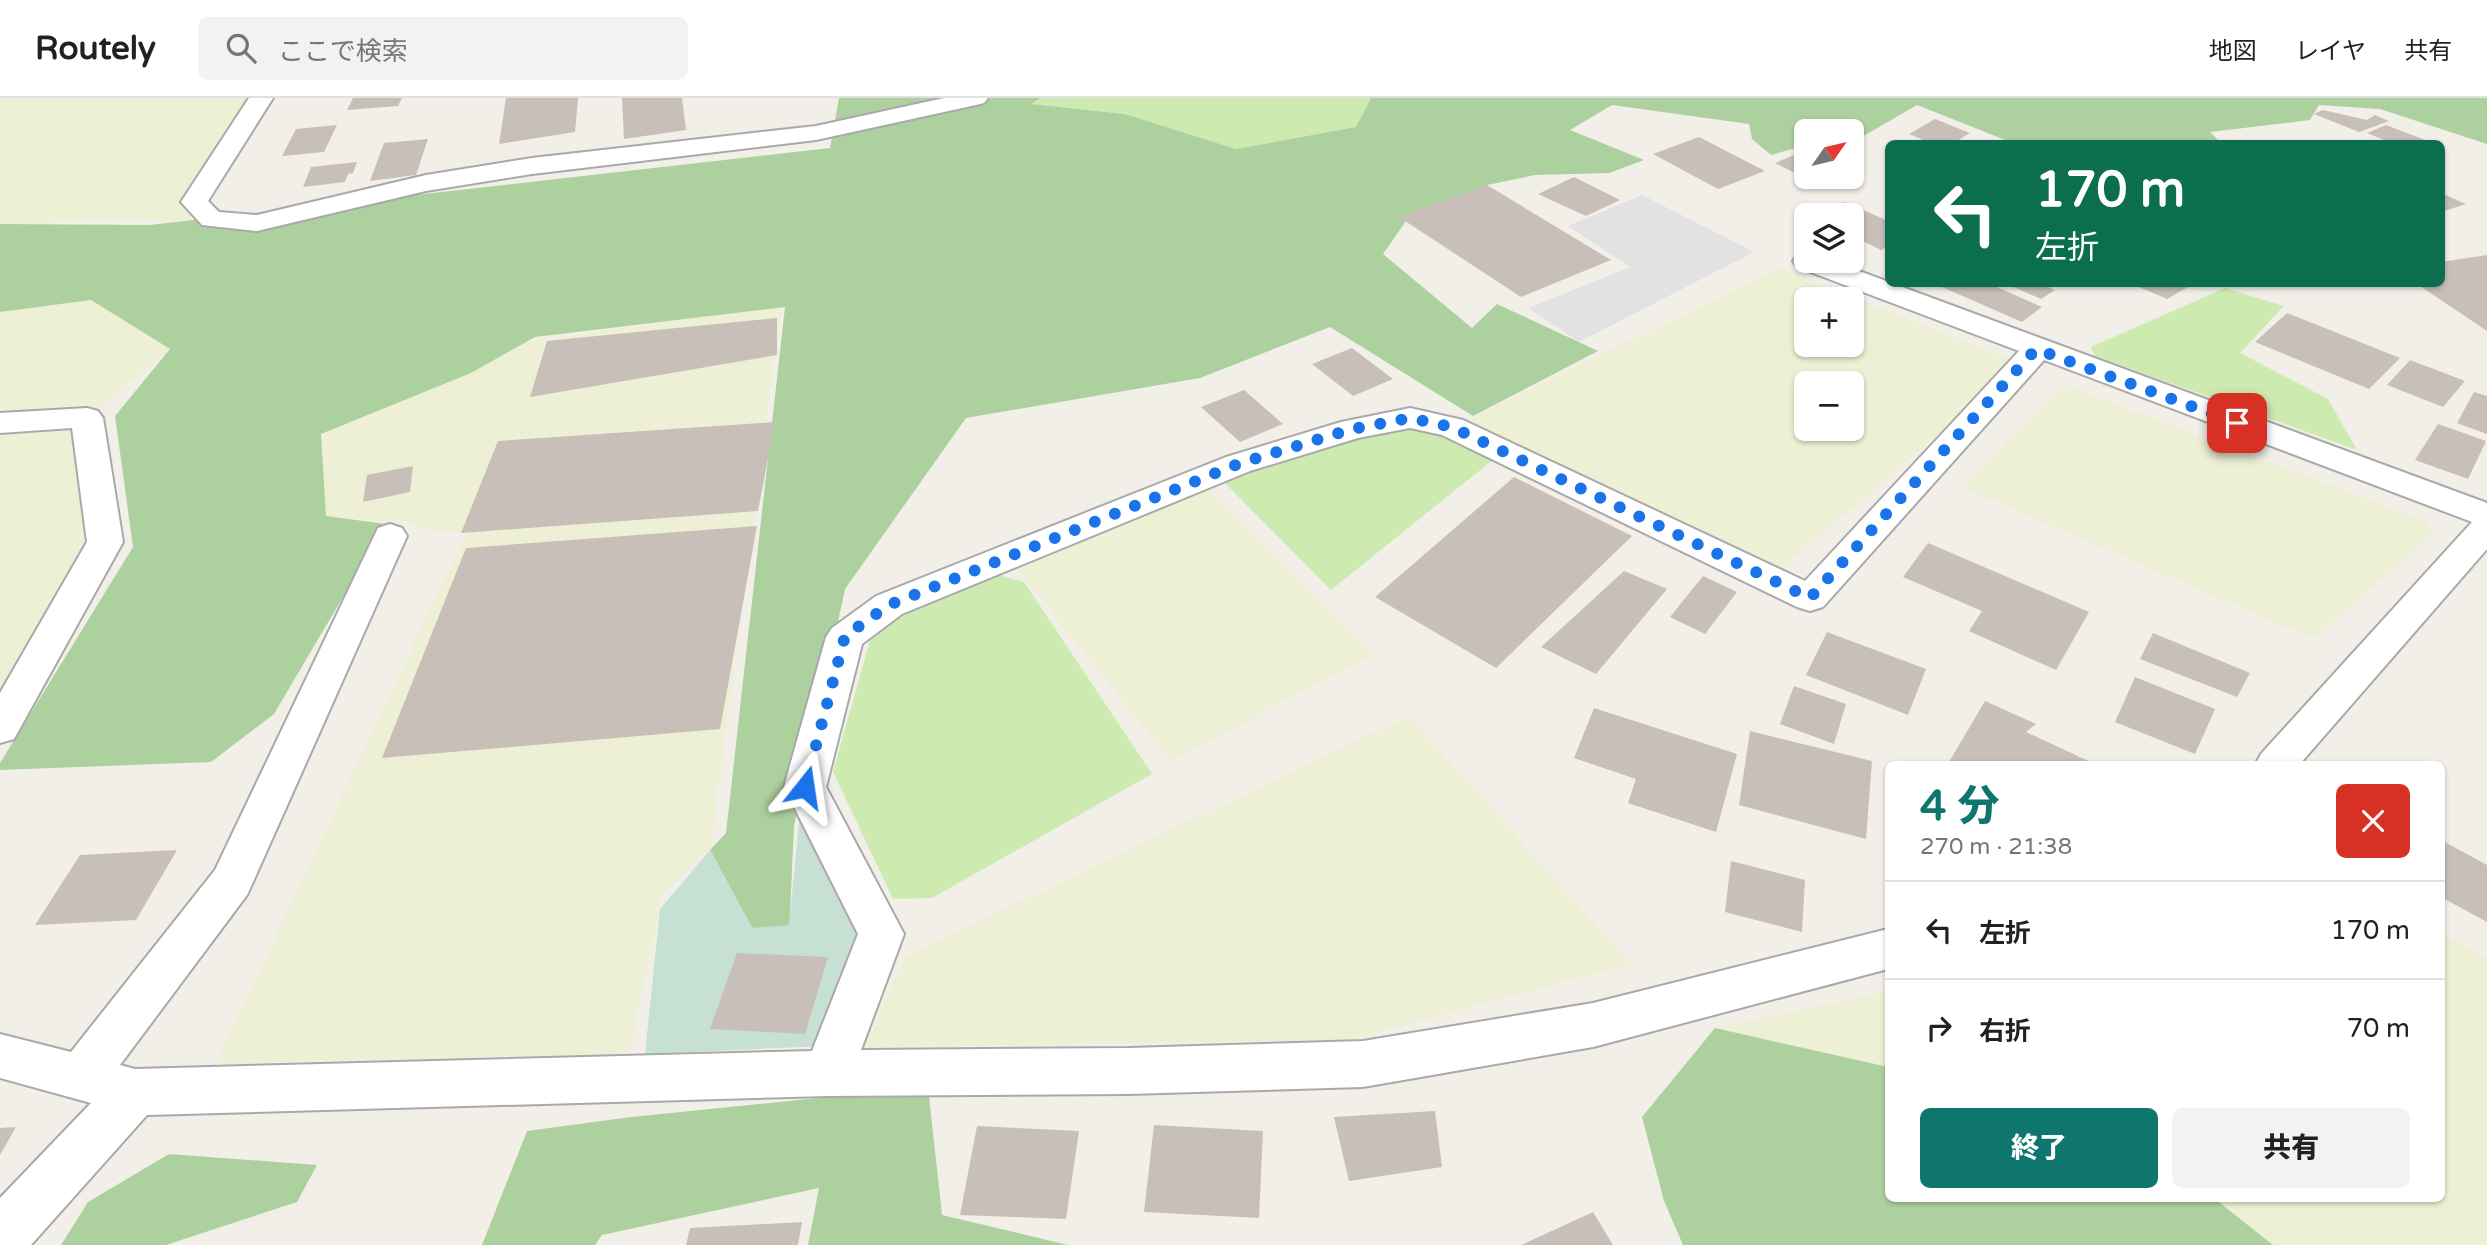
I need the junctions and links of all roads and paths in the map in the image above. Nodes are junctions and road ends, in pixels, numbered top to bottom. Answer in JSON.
{"nodes":[{"id":1,"x":261,"y":98,"type":"edge"},
{"id":2,"x":975,"y":98,"type":"edge"},
{"id":3,"x":1839,"y":273,"type":"edge"},
{"id":4,"x":2036,"y":349,"type":"junction"},
{"id":5,"x":0,"y":423,"type":"edge"},
{"id":6,"x":2487,"y":515,"type":"edge"},
{"id":7,"x":2487,"y":527,"type":"edge"},
{"id":8,"x":390,"y":536,"type":"dead end"},
{"id":9,"x":0,"y":728,"type":"edge"},
{"id":10,"x":2279,"y":761,"type":"edge"},
{"id":11,"x":1885,"y":950,"type":"edge"},
{"id":12,"x":0,"y":1056,"type":"edge"},
{"id":13,"x":828,"y":1073,"type":"junction"},
{"id":14,"x":80,"y":1079,"type":"junction"},
{"id":15,"x":135,"y":1092,"type":"junction"},
{"id":16,"x":1,"y":1245,"type":"edge"}],
"edges":[{"from":1,"to":2,"type":"street"},
{"from":3,"to":4,"type":"street"},
{"from":4,"to":6,"type":"street"},
{"from":4,"to":13,"type":"street"},
{"from":5,"to":9,"type":"street"},
{"from":7,"to":10,"type":"street"},
{"from":8,"to":14,"type":"street"},
{"from":11,"to":13,"type":"street"},
{"from":12,"to":14,"type":"street"},
{"from":13,"to":15,"type":"street"},
{"from":14,"to":15,"type":"street"},
{"from":15,"to":16,"type":"street"}]}
